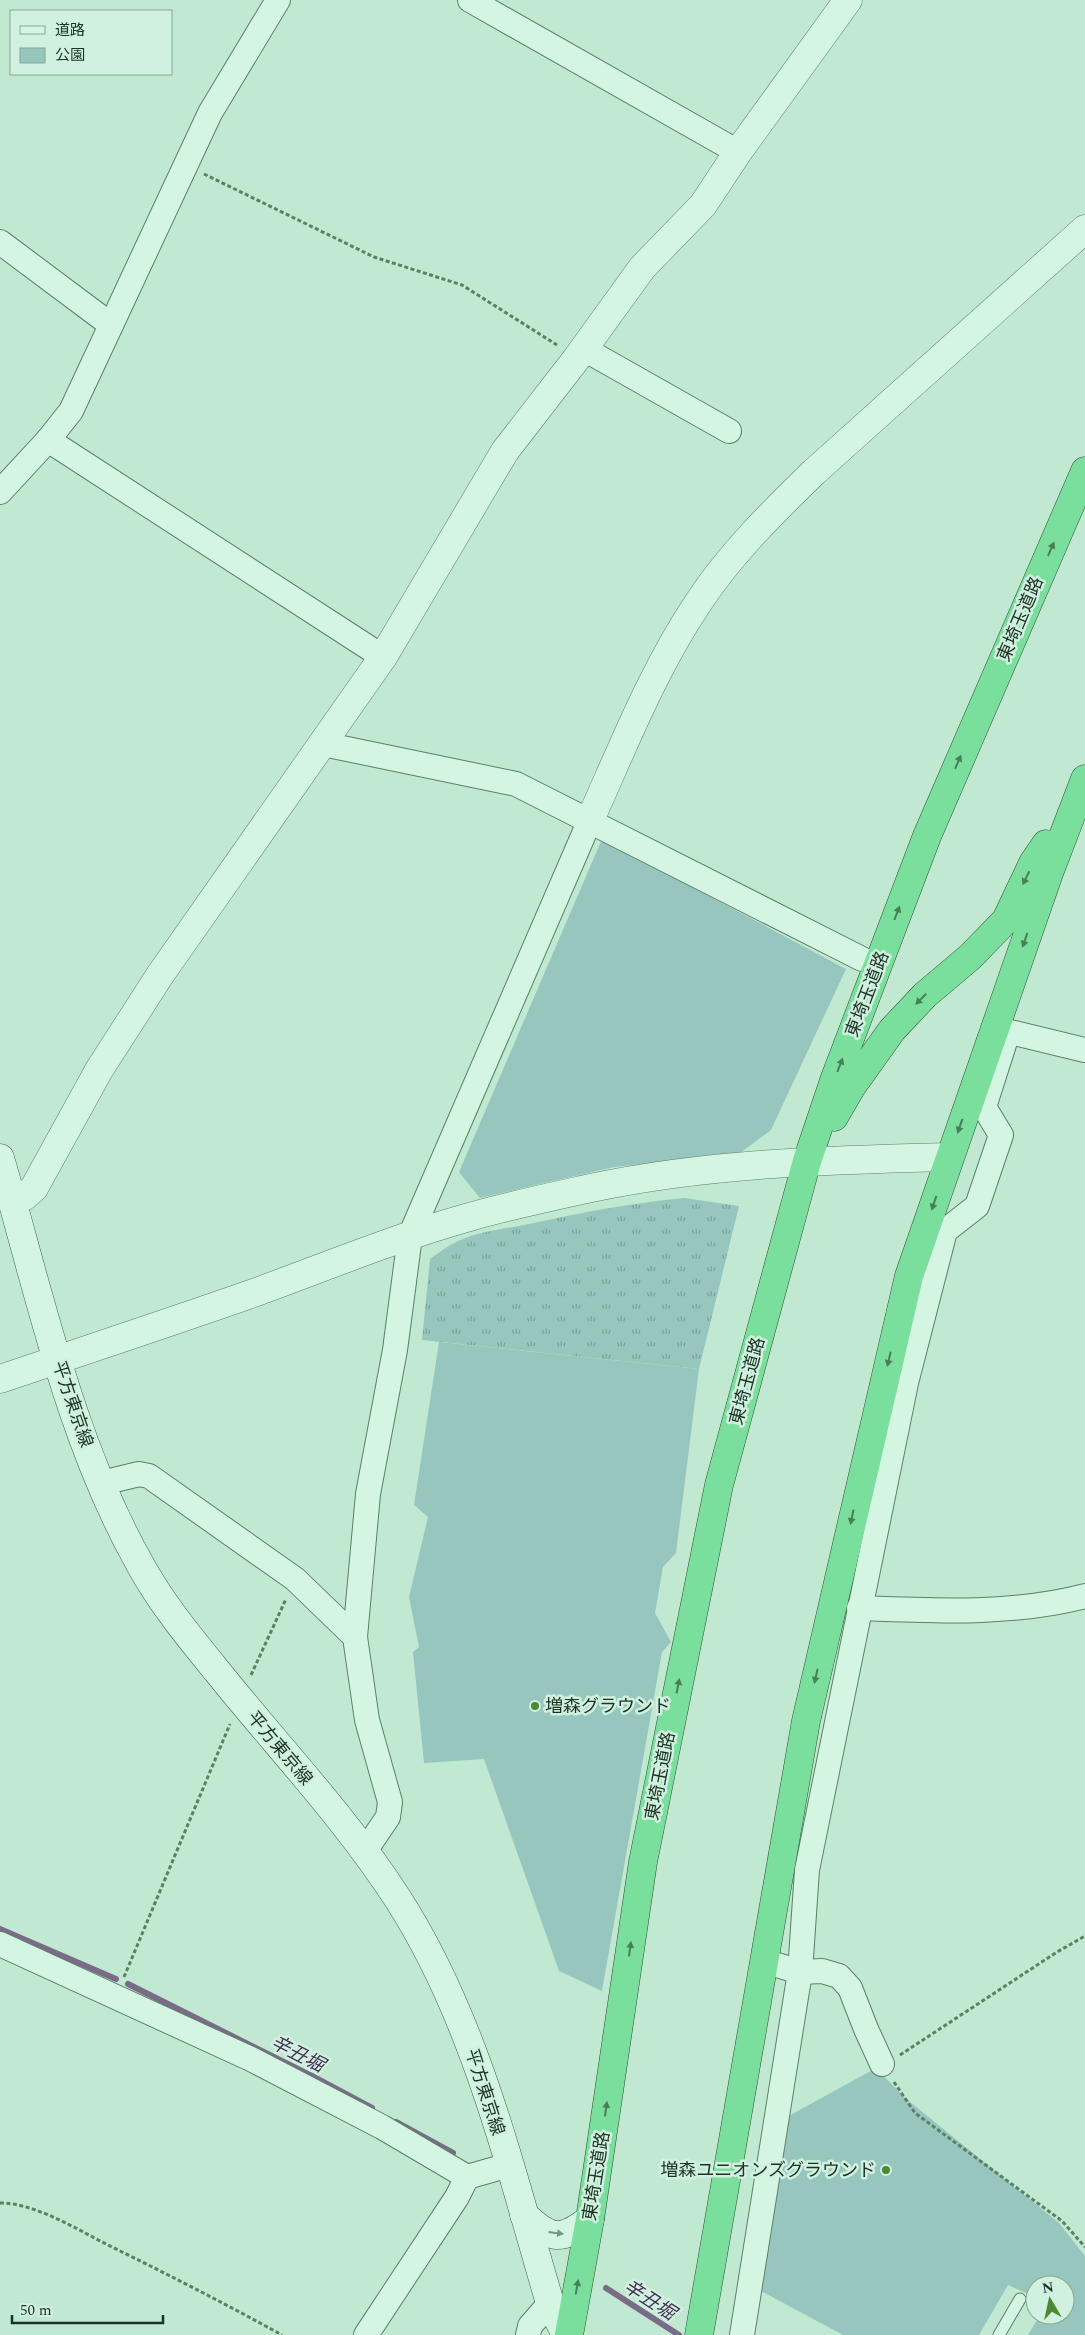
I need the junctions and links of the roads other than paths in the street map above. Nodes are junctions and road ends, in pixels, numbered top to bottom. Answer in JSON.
{"nodes":[{"id":1,"x":278,"y":0,"type":"edge"},
{"id":2,"x":470,"y":0,"type":"edge"},
{"id":3,"x":848,"y":0,"type":"edge"},
{"id":4,"x":738,"y":152,"type":"junction"},
{"id":5,"x":1085,"y":229,"type":"edge"},
{"id":6,"x":0,"y":242,"type":"edge"},
{"id":7,"x":111,"y":325,"type":"junction"},
{"id":8,"x":581,"y":354,"type":"junction"},
{"id":9,"x":730,"y":431,"type":"dead end"},
{"id":10,"x":48,"y":440,"type":"junction"},
{"id":11,"x":1085,"y":471,"type":"edge"},
{"id":12,"x":0,"y":492,"type":"edge"},
{"id":13,"x":383,"y":657,"type":"junction"},
{"id":14,"x":323,"y":744,"type":"junction"},
{"id":15,"x":1082,"y":786,"type":"edge"},
{"id":16,"x":590,"y":820,"type":"junction"},
{"id":17,"x":862,"y":959,"type":"dead end"},
{"id":18,"x":1001,"y":1030,"type":"junction"},
{"id":19,"x":1085,"y":1050,"type":"edge"},
{"id":20,"x":950,"y":1157,"type":"junction"},
{"id":21,"x":0,"y":1158,"type":"edge"},
{"id":22,"x":807,"y":1161,"type":"junction"},
{"id":23,"x":12,"y":1199,"type":"junction"},
{"id":24,"x":410,"y":1236,"type":"junction"},
{"id":25,"x":58,"y":1360,"type":"junction"},
{"id":26,"x":0,"y":1379,"type":"edge"},
{"id":27,"x":102,"y":1484,"type":"junction"},
{"id":28,"x":1085,"y":1596,"type":"edge"},
{"id":29,"x":859,"y":1608,"type":"junction"},
{"id":30,"x":355,"y":1637,"type":"junction"},
{"id":31,"x":364,"y":1851,"type":"junction"},
{"id":32,"x":0,"y":1944,"type":"edge"},
{"id":33,"x":764,"y":1961,"type":"junction"},
{"id":34,"x":800,"y":1972,"type":"junction"},
{"id":35,"x":882,"y":2064,"type":"road end"},
{"id":36,"x":509,"y":2165,"type":"junction"},
{"id":37,"x":467,"y":2177,"type":"junction"},
{"id":38,"x":524,"y":2215,"type":"junction"},
{"id":39,"x":590,"y":2219,"type":"junction"},
{"id":40,"x":1020,"y":2299,"type":"dead end"},
{"id":41,"x":550,"y":2303,"type":"junction"},
{"id":42,"x":366,"y":2335,"type":"edge"},
{"id":43,"x":528,"y":2335,"type":"edge"},
{"id":44,"x":568,"y":2335,"type":"edge"},
{"id":45,"x":699,"y":2335,"type":"edge"},
{"id":46,"x":742,"y":2335,"type":"edge"},
{"id":47,"x":999,"y":2335,"type":"edge"}],
"edges":[{"from":1,"to":7,"type":"street"},
{"from":2,"to":4,"type":"street"},
{"from":3,"to":4,"type":"street"},
{"from":4,"to":8,"type":"street"},
{"from":5,"to":16,"type":"street"},
{"from":6,"to":7,"type":"street"},
{"from":7,"to":10,"type":"street"},
{"from":8,"to":9,"type":"street"},
{"from":8,"to":13,"type":"street"},
{"from":10,"to":12,"type":"street"},
{"from":10,"to":13,"type":"street"},
{"from":22,"to":11,"type":"highway","name":"東埼玉道路","one_way":true},
{"from":13,"to":14,"type":"street"},
{"from":14,"to":16,"type":"street"},
{"from":14,"to":23,"type":"street"},
{"from":15,"to":18,"type":"highway","one_way":true},
{"from":15,"to":22,"type":"highway","one_way":true},
{"from":16,"to":17,"type":"street"},
{"from":16,"to":24,"type":"street"},
{"from":18,"to":19,"type":"street"},
{"from":18,"to":20,"type":"highway","one_way":true},
{"from":18,"to":29,"type":"street"},
{"from":20,"to":22,"type":"street"},
{"from":20,"to":33,"type":"highway","one_way":true},
{"from":21,"to":23,"type":"street","name":"平方東京線"},
{"from":22,"to":24,"type":"street"},
{"from":39,"to":22,"type":"highway","name":"東埼玉道路","one_way":true},
{"from":23,"to":25,"type":"street","name":"平方東京線"},
{"from":24,"to":25,"type":"street"},
{"from":24,"to":30,"type":"street"},
{"from":25,"to":26,"type":"street"},
{"from":25,"to":27,"type":"street","name":"平方東京線"},
{"from":27,"to":30,"type":"street"},
{"from":27,"to":31,"type":"street","name":"平方東京線"},
{"from":28,"to":29,"type":"street"},
{"from":29,"to":34,"type":"street"},
{"from":30,"to":31,"type":"street"},
{"from":31,"to":36,"type":"street","name":"平方東京線"},
{"from":32,"to":37,"type":"street"},
{"from":33,"to":34,"type":"street"},
{"from":33,"to":45,"type":"highway"},
{"from":34,"to":35,"type":"street"},
{"from":34,"to":46,"type":"street"},
{"from":36,"to":37,"type":"street"},
{"from":36,"to":38,"type":"street","name":"平方東京線"},
{"from":37,"to":42,"type":"street"},
{"from":38,"to":39,"type":"street","one_way":true},
{"from":38,"to":41,"type":"street","name":"平方東京線"},
{"from":44,"to":39,"type":"highway","name":"東埼玉道路","one_way":true},
{"from":40,"to":47,"type":"lane"},
{"from":41,"to":43,"type":"street"},
{"from":41,"to":44,"type":"street","name":"平方東京線"}]}
